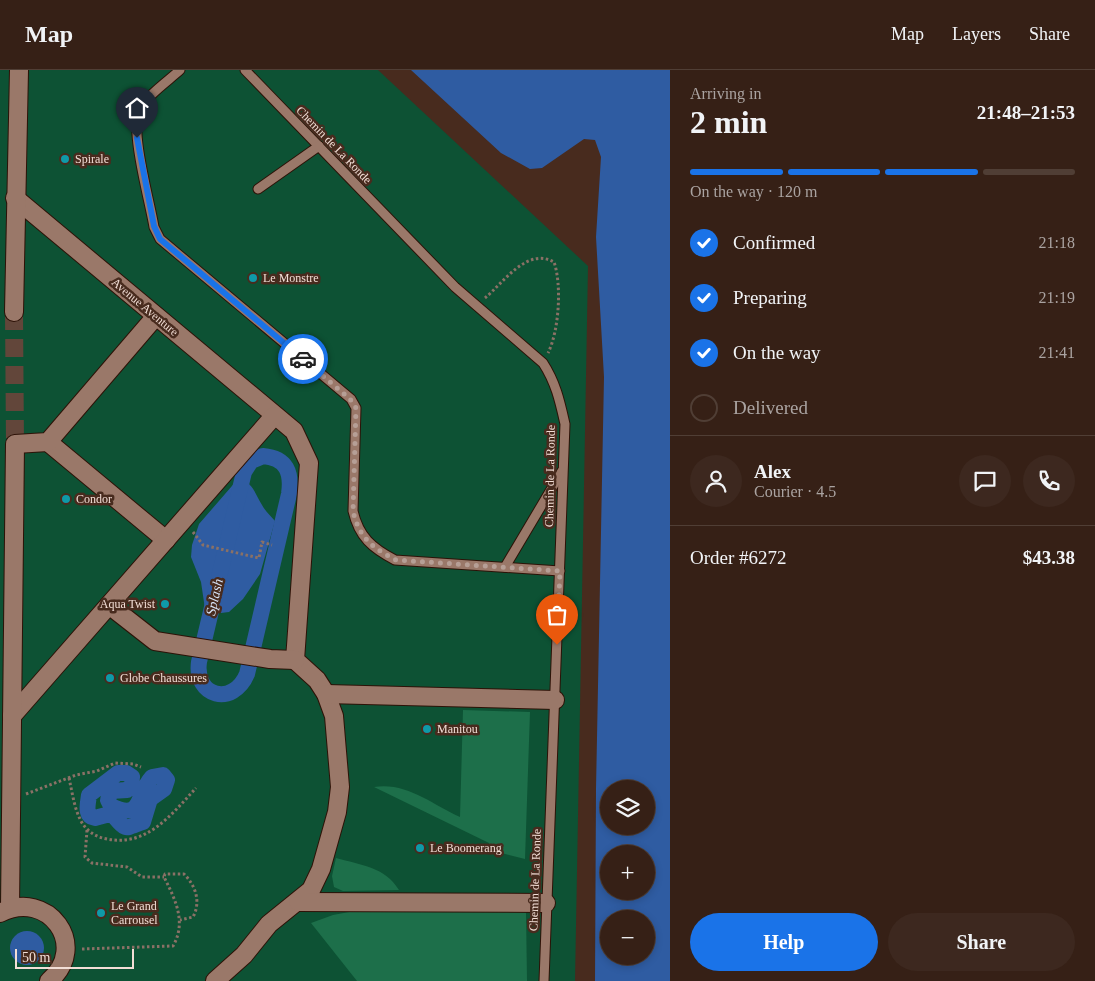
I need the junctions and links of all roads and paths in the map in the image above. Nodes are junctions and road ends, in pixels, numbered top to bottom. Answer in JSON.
{"nodes":[{"id":1,"x":19,"y":70,"type":"edge"},
{"id":2,"x":180,"y":70,"type":"edge"},
{"id":3,"x":245,"y":70,"type":"edge"},
{"id":4,"x":319,"y":146,"type":"junction"},
{"id":5,"x":258,"y":189,"type":"dead end"},
{"id":6,"x":15,"y":198,"type":"junction"},
{"id":7,"x":476,"y":305,"type":"junction"},
{"id":8,"x":14,"y":312,"type":"tunnel mouth"},
{"id":9,"x":156,"y":316,"type":"junction"},
{"id":10,"x":543,"y":363,"type":"junction"},
{"id":11,"x":274,"y":416,"type":"junction"},
{"id":12,"x":48,"y":442,"type":"junction"},
{"id":13,"x":563,"y":469,"type":"junction"},
{"id":14,"x":184,"y":519,"type":"junction"},
{"id":15,"x":166,"y":540,"type":"junction"},
{"id":16,"x":272,"y":545,"type":"dead end"},
{"id":17,"x":505,"y":567,"type":"junction"},
{"id":18,"x":560,"y":571,"type":"junction"},
{"id":19,"x":109,"y":605,"type":"junction"},
{"id":20,"x":295,"y":660,"type":"junction"},
{"id":21,"x":326,"y":694,"type":"junction"},
{"id":22,"x":554,"y":700,"type":"junction"},
{"id":23,"x":12,"y":716,"type":"junction"},
{"id":24,"x":141,"y":767,"type":"dead end"},
{"id":25,"x":69,"y":778,"type":"junction"},
{"id":26,"x":196,"y":788,"type":"dead end"},
{"id":27,"x":11,"y":797,"type":"junction"},
{"id":28,"x":87,"y":829,"type":"junction"},
{"id":29,"x":164,"y":877,"type":"junction"},
{"id":30,"x":298,"y":902,"type":"junction"},
{"id":31,"x":546,"y":902,"type":"junction"},
{"id":32,"x":5,"y":910,"type":"edge"},
{"id":33,"x":180,"y":920,"type":"junction"},
{"id":34,"x":66,"y":950,"type":"junction"},
{"id":35,"x":49,"y":981,"type":"edge"},
{"id":36,"x":215,"y":981,"type":"edge"},
{"id":37,"x":544,"y":981,"type":"edge"}],
"edges":[{"from":1,"to":6,"type":"street"},
{"from":2,"to":17,"type":"lane"},
{"from":3,"to":4,"type":"lane","name":"Chemin de La Ronde"},
{"from":4,"to":5,"type":"lane"},
{"from":4,"to":7,"type":"lane","name":"Chemin de La Ronde"},
{"from":6,"to":8,"type":"street"},
{"from":6,"to":9,"type":"street","name":"Avenue Aventure"},
{"from":7,"to":10,"type":"lane","name":"Chemin de La Ronde"},
{"from":7,"to":10,"type":"path"},
{"from":9,"to":11,"type":"street","name":"Avenue Aventure"},
{"from":9,"to":12,"type":"street"},
{"from":10,"to":13,"type":"lane","name":"Chemin de La Ronde"},
{"from":11,"to":14,"type":"street"},
{"from":11,"to":20,"type":"street","name":"Avenue Aventure"},
{"from":12,"to":15,"type":"street"},
{"from":12,"to":23,"type":"street"},
{"from":13,"to":17,"type":"lane"},
{"from":13,"to":18,"type":"lane","name":"Chemin de La Ronde"},
{"from":14,"to":15,"type":"street"},
{"from":14,"to":16,"type":"path"},
{"from":15,"to":19,"type":"street"},
{"from":17,"to":18,"type":"lane"},
{"from":18,"to":22,"type":"lane","name":"Chemin de La Ronde"},
{"from":19,"to":20,"type":"street"},
{"from":19,"to":23,"type":"street"},
{"from":20,"to":21,"type":"street"},
{"from":21,"to":22,"type":"street"},
{"from":21,"to":30,"type":"street"},
{"from":22,"to":31,"type":"lane","name":"Chemin de La Ronde"},
{"from":23,"to":27,"type":"street"},
{"from":24,"to":25,"type":"path"},
{"from":25,"to":27,"type":"path"},
{"from":25,"to":28,"type":"path"},
{"from":26,"to":28,"type":"path"},
{"from":27,"to":32,"type":"street"},
{"from":28,"to":29,"type":"path"},
{"from":29,"to":33,"type":"path"},
{"from":29,"to":33,"type":"path"},
{"from":30,"to":31,"type":"street"},
{"from":30,"to":36,"type":"street"},
{"from":31,"to":37,"type":"lane","name":"Chemin de La Ronde"},
{"from":32,"to":34,"type":"street"},
{"from":33,"to":34,"type":"path"},
{"from":34,"to":35,"type":"street"}]}
